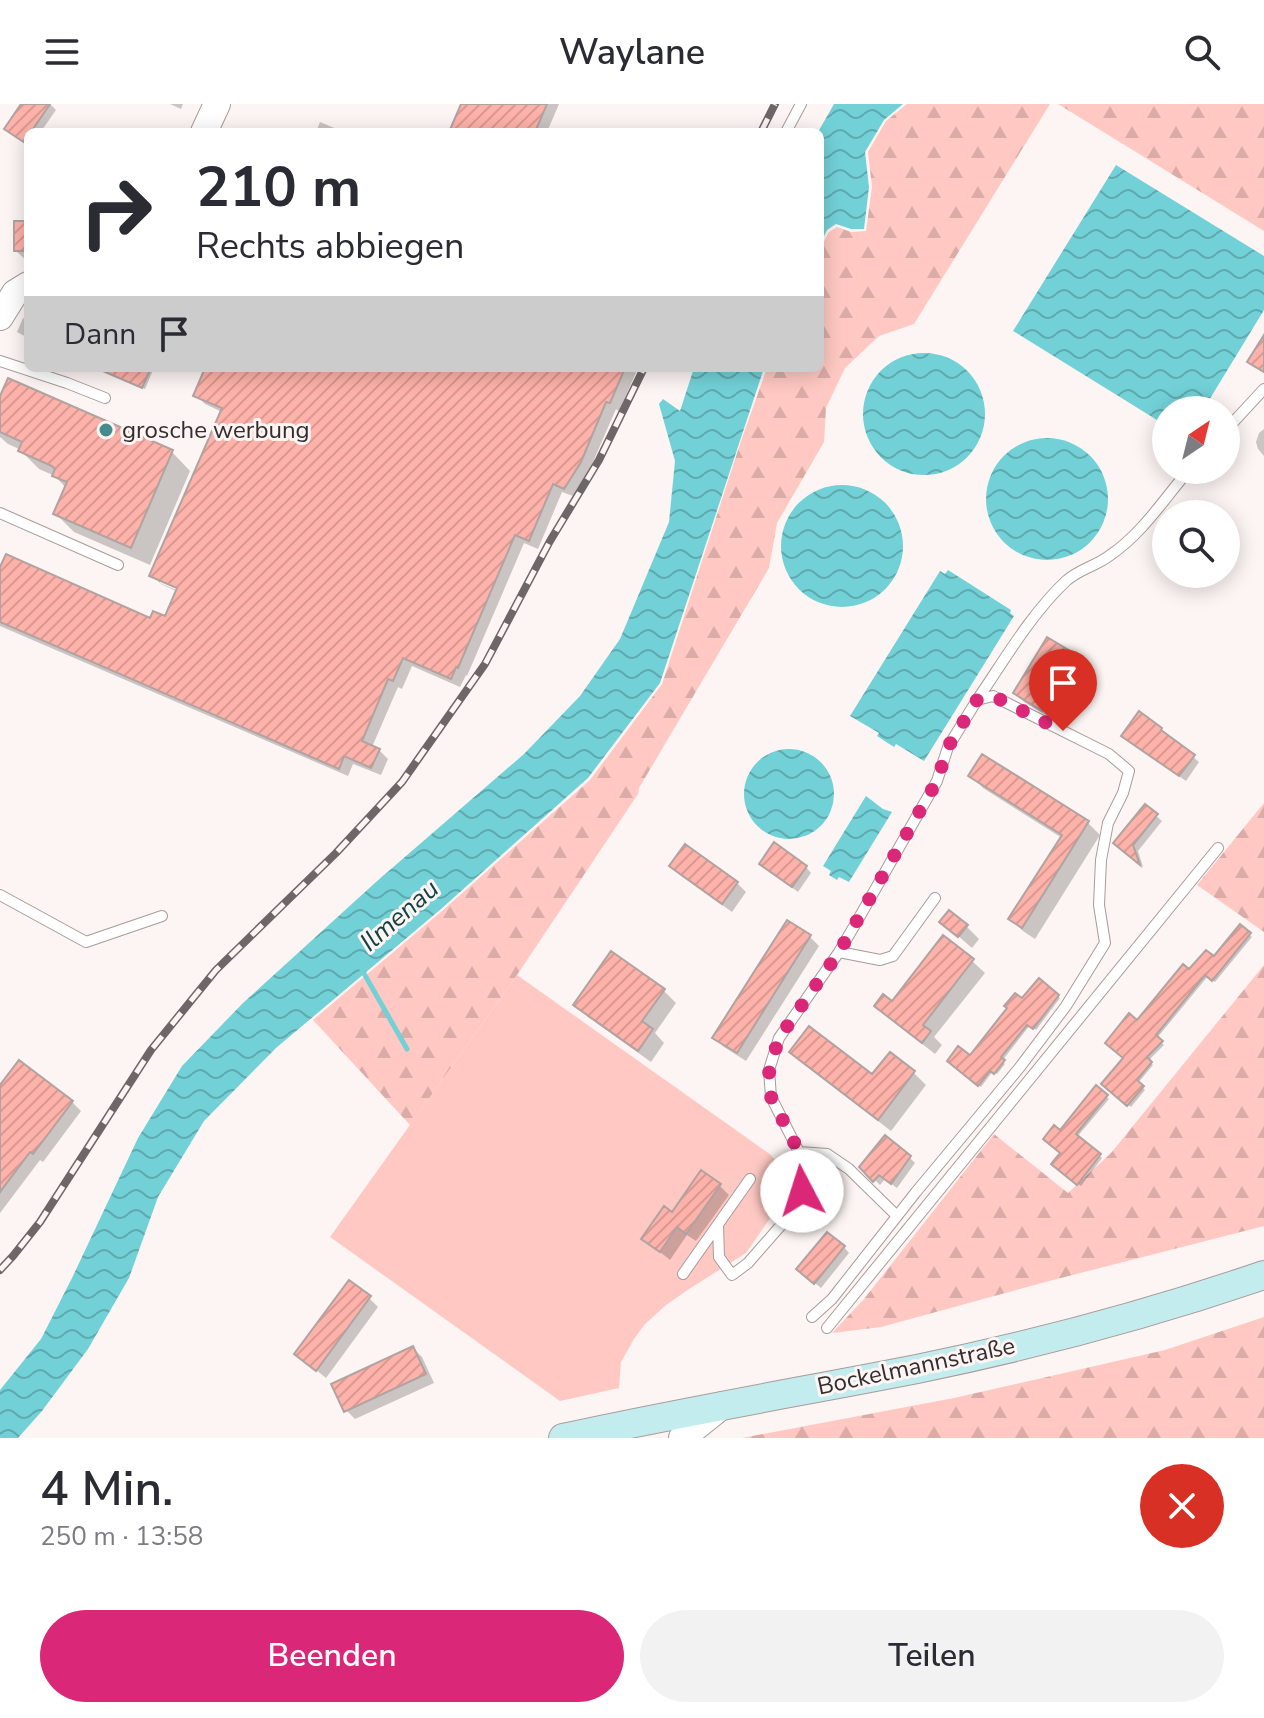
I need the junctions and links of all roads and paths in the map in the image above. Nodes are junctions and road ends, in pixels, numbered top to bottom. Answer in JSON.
{"nodes":[{"id":1,"x":217,"y":104,"type":"edge"},
{"id":2,"x":801,"y":104,"type":"edge"},
{"id":3,"x":206,"y":128,"type":"edge"},
{"id":4,"x":788,"y":128,"type":"edge"},
{"id":5,"x":24,"y":287,"type":"edge"},
{"id":6,"x":0,"y":317,"type":"edge"},
{"id":7,"x":0,"y":361,"type":"edge"},
{"id":8,"x":24,"y":369,"type":"edge"},
{"id":9,"x":34,"y":372,"type":"edge"},
{"id":10,"x":1264,"y":389,"type":"edge"},
{"id":11,"x":105,"y":398,"type":"dead end"},
{"id":12,"x":1240,"y":415,"type":"edge"},
{"id":13,"x":1178,"y":484,"type":"edge"},
{"id":14,"x":0,"y":513,"type":"edge"},
{"id":15,"x":118,"y":565,"type":"dead end"},
{"id":16,"x":977,"y":700,"type":"junction"},
{"id":17,"x":1218,"y":848,"type":"dead end"},
{"id":18,"x":0,"y":895,"type":"edge"},
{"id":19,"x":935,"y":898,"type":"dead end"},
{"id":20,"x":162,"y":916,"type":"dead end"},
{"id":21,"x":839,"y":952,"type":"junction"},
{"id":22,"x":799,"y":1152,"type":"junction"},
{"id":23,"x":750,"y":1179,"type":"dead end"},
{"id":24,"x":897,"y":1216,"type":"junction"},
{"id":25,"x":718,"y":1225,"type":"junction"},
{"id":26,"x":683,"y":1274,"type":"dead end"},
{"id":27,"x":1264,"y":1275,"type":"edge"},
{"id":28,"x":812,"y":1317,"type":"dead end"},
{"id":29,"x":827,"y":1328,"type":"dead end"},
{"id":30,"x":723,"y":1405,"type":"junction"},
{"id":31,"x":645,"y":1430,"type":"edge"},
{"id":32,"x":563,"y":1438,"type":"edge"},
{"id":33,"x":682,"y":1438,"type":"edge"}],
"edges":[{"from":1,"to":3,"type":"street"},
{"from":2,"to":4,"type":"lane"},
{"from":5,"to":6,"type":"street"},
{"from":7,"to":8,"type":"lane"},
{"from":9,"to":11,"type":"lane"},
{"from":10,"to":12,"type":"lane"},
{"from":13,"to":16,"type":"lane"},
{"from":14,"to":15,"type":"lane"},
{"from":16,"to":21,"type":"lane"},
{"from":16,"to":24,"type":"lane"},
{"from":17,"to":29,"type":"lane"},
{"from":18,"to":20,"type":"lane"},
{"from":19,"to":21,"type":"lane"},
{"from":21,"to":22,"type":"lane"},
{"from":22,"to":24,"type":"lane"},
{"from":22,"to":25,"type":"lane"},
{"from":23,"to":25,"type":"lane"},
{"from":24,"to":28,"type":"lane"},
{"from":25,"to":26,"type":"lane"},
{"from":27,"to":30,"type":"main road","name":"Bockelmannstraße"},
{"from":30,"to":31,"type":"main road","name":"Bockelmannstraße"},
{"from":30,"to":33,"type":"street"},
{"from":31,"to":32,"type":"main road","name":"Bockelmannstraße"}]}
